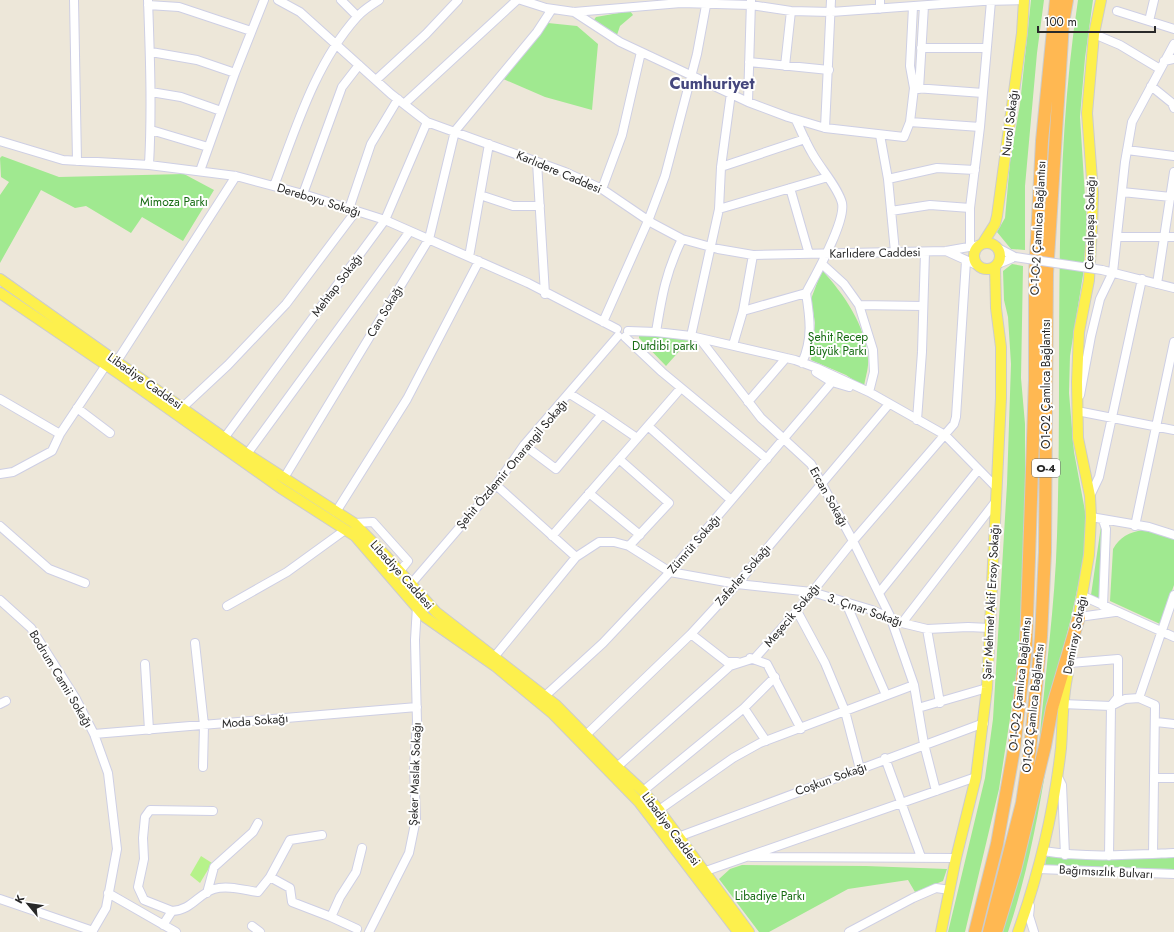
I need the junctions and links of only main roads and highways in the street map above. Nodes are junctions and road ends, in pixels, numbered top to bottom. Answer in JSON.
{"nodes":[{"id":1,"x":1024,"y":0,"type":"edge"},
{"id":2,"x":1056,"y":0,"type":"edge"},
{"id":3,"x":1067,"y":0,"type":"edge"},
{"id":4,"x":1101,"y":0,"type":"edge"},
{"id":5,"x":978,"y":245,"type":"junction"},
{"id":6,"x":996,"y":265,"type":"junction"},
{"id":7,"x":981,"y":267,"type":"junction"},
{"id":8,"x":0,"y":279,"type":"edge"},
{"id":9,"x":0,"y":293,"type":"edge"},
{"id":10,"x":996,"y":308,"type":"junction"},
{"id":11,"x":1090,"y":496,"type":"joint"},
{"id":12,"x":406,"y":586,"type":"junction"},
{"id":13,"x":1079,"y":617,"type":"junction"},
{"id":14,"x":495,"y":661,"type":"junction"},
{"id":15,"x":738,"y":932,"type":"edge"},
{"id":16,"x":749,"y":932,"type":"edge"},
{"id":17,"x":941,"y":932,"type":"edge"},
{"id":18,"x":975,"y":932,"type":"edge"},
{"id":19,"x":989,"y":932,"type":"edge"},
{"id":20,"x":996,"y":932,"type":"edge"},
{"id":21,"x":1018,"y":932,"type":"edge"}],
"edges":[{"from":1,"to":5,"type":"main road","name":"Nurol Sokağı"},
{"from":2,"to":18,"type":"highway","name":"O-1-O-2 Çamlıca Bağlantısı","number":"O-4"},
{"from":3,"to":19,"type":"highway","name":"O1-O2 Çamlıca Bağlantısı","number":"O-4"},
{"from":4,"to":11,"type":"main road","name":"Cemalpaşa Sokağı"},
{"from":5,"to":6,"type":"main road"},
{"from":5,"to":7,"type":"main road"},
{"from":6,"to":7,"type":"main road"},
{"from":6,"to":10,"type":"main road","name":"Şair Mehmet Akif Ersoy Sokağı"},
{"from":7,"to":10,"type":"main road"},
{"from":8,"to":12,"type":"main road","name":"Libadiye Caddesi"},
{"from":9,"to":12,"type":"main road","name":"Libadiye Caddesi"},
{"from":10,"to":17,"type":"main road","name":"Şair Mehmet Akif Ersoy Sokağı"},
{"from":11,"to":13,"type":"main road","name":"Demiray Sokağı"},
{"from":12,"to":14,"type":"main road","name":"Libadiye Caddesi"},
{"from":12,"to":14,"type":"main road","name":"Libadiye Caddesi"},
{"from":13,"to":20,"type":"highway"},
{"from":13,"to":21,"type":"main road","name":"Demiray Sokağı"},
{"from":14,"to":15,"type":"main road","name":"Libadiye Caddesi"},
{"from":14,"to":16,"type":"main road","name":"Libadiye Caddesi"}]}
